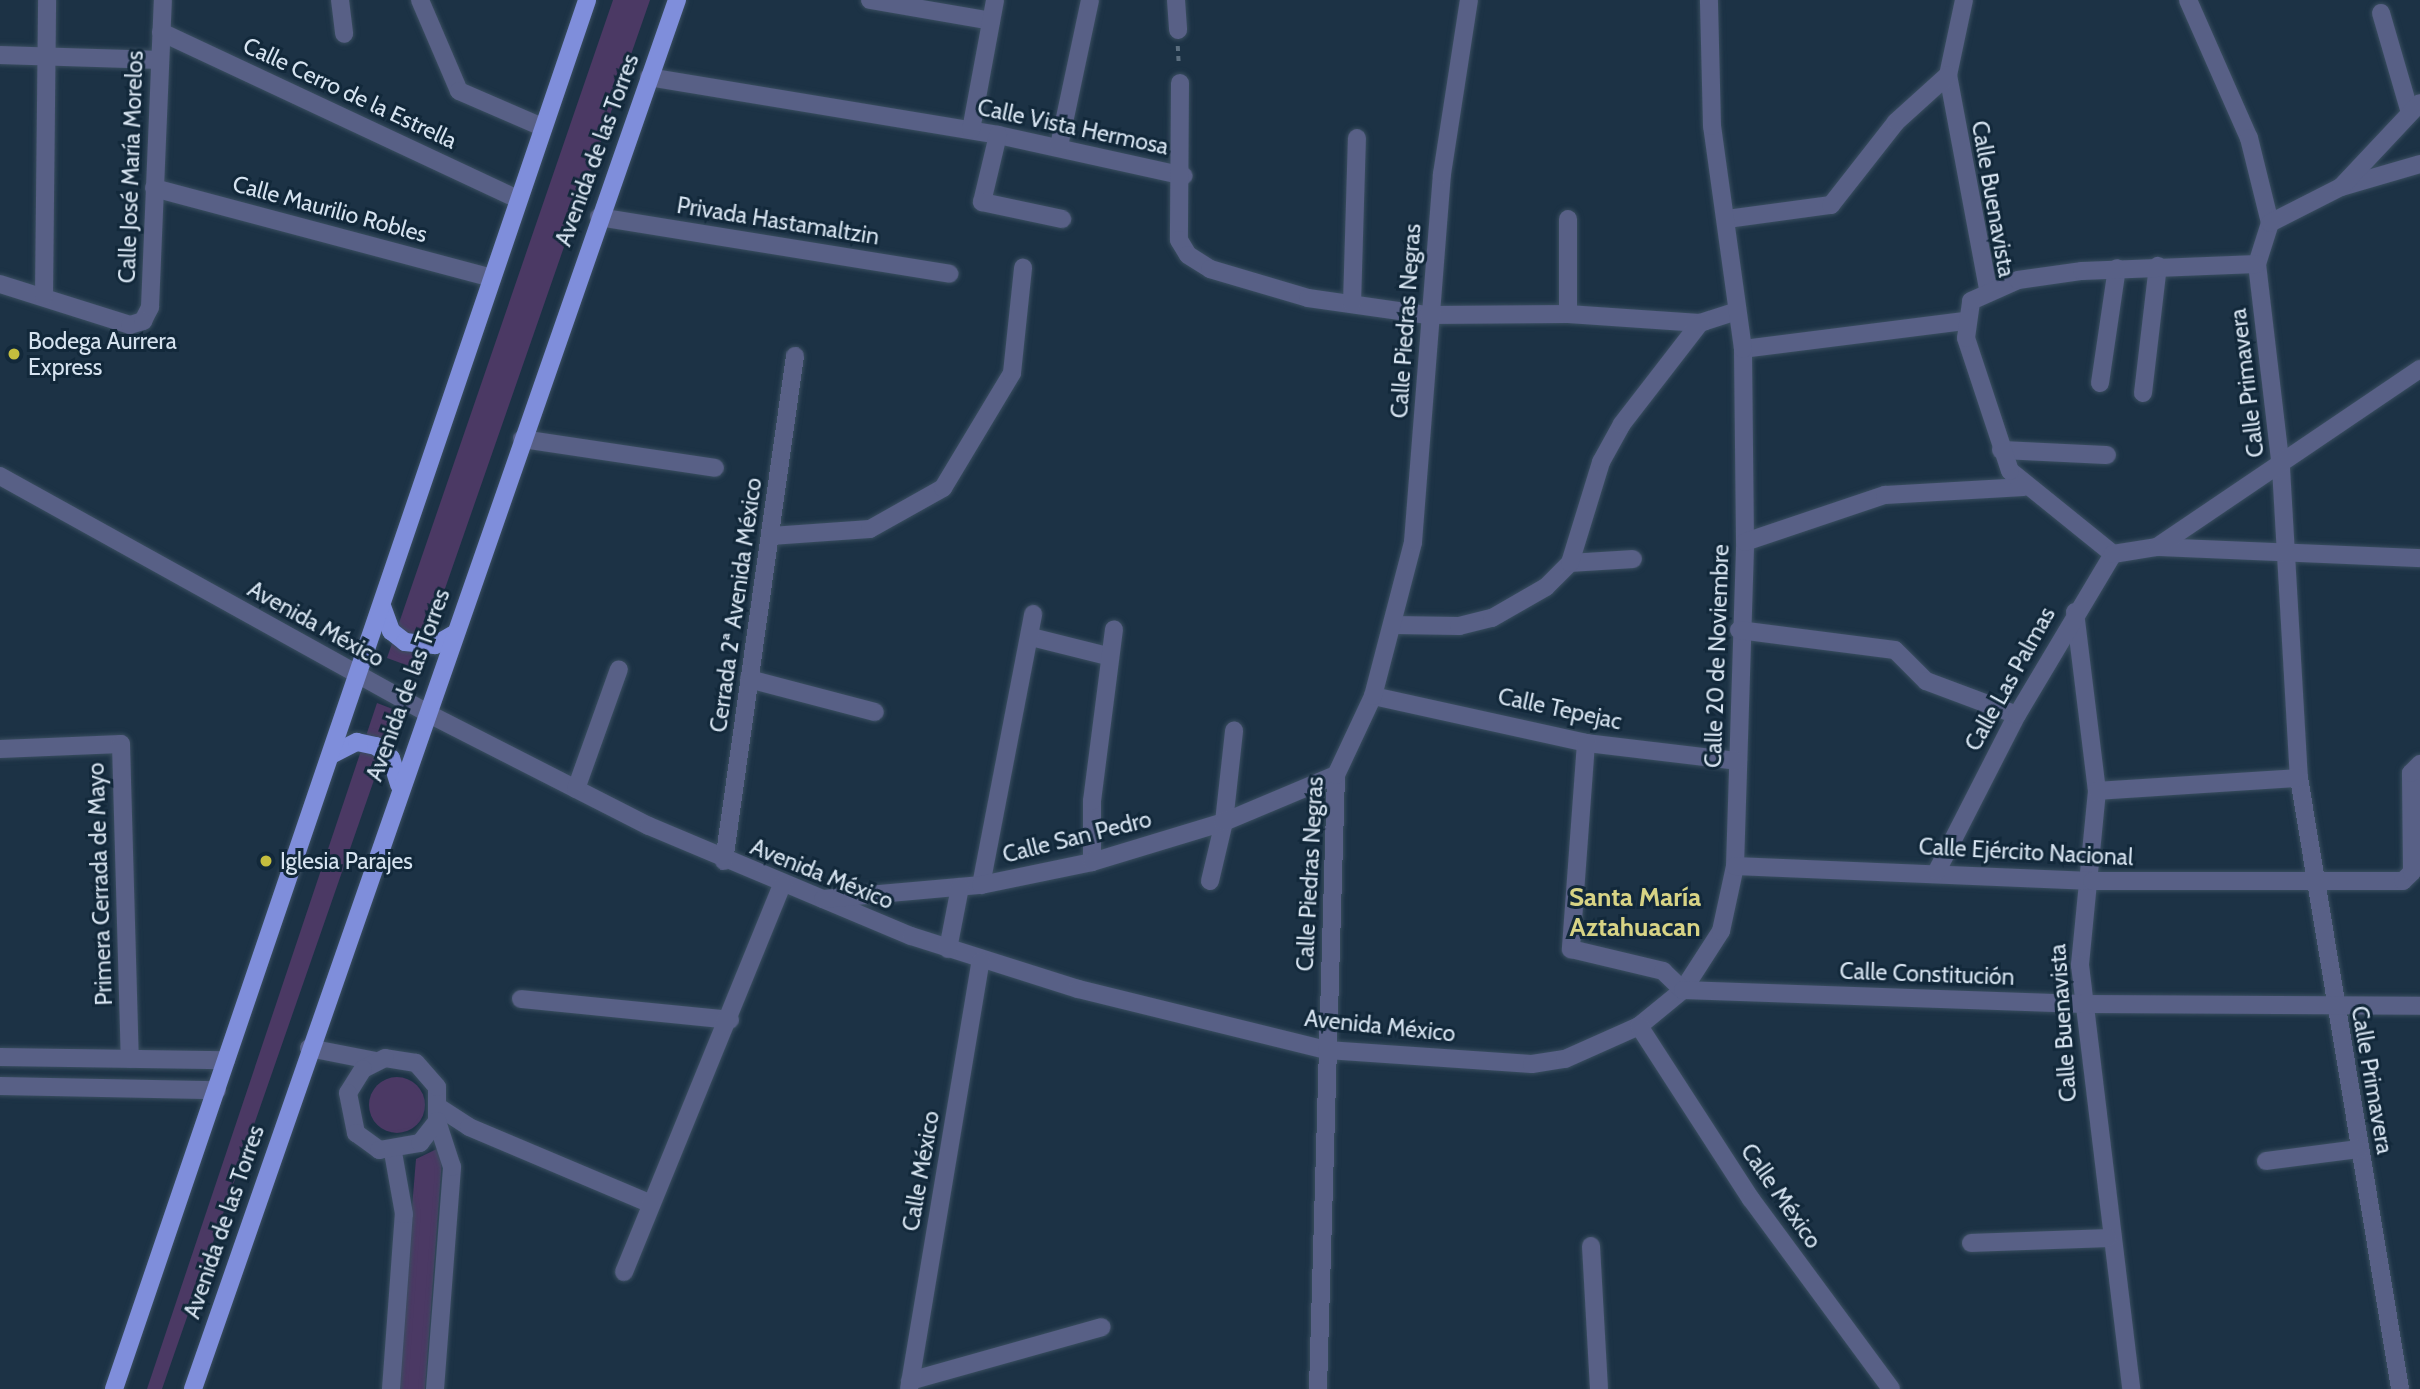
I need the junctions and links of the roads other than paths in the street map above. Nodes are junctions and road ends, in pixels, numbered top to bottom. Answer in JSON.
{"nodes":[{"id":1,"x":47,"y":0,"type":"edge"},
{"id":2,"x":163,"y":0,"type":"edge"},
{"id":3,"x":340,"y":0,"type":"edge"},
{"id":4,"x":420,"y":0,"type":"edge"},
{"id":5,"x":587,"y":0,"type":"edge"},
{"id":6,"x":677,"y":0,"type":"edge"},
{"id":7,"x":870,"y":0,"type":"edge"},
{"id":8,"x":995,"y":0,"type":"edge"},
{"id":9,"x":1090,"y":0,"type":"edge"},
{"id":10,"x":1176,"y":0,"type":"edge"},
{"id":11,"x":1469,"y":0,"type":"edge"},
{"id":12,"x":1709,"y":0,"type":"edge"},
{"id":13,"x":1964,"y":0,"type":"edge"},
{"id":14,"x":2188,"y":0,"type":"edge"},
{"id":15,"x":2381,"y":13,"type":"dead end"},
{"id":16,"x":991,"y":21,"type":"junction"},
{"id":17,"x":1178,"y":30,"type":"road end"},
{"id":18,"x":161,"y":32,"type":"junction"},
{"id":19,"x":344,"y":34,"type":"dead end"},
{"id":20,"x":0,"y":55,"type":"edge"},
{"id":21,"x":46,"y":56,"type":"junction"},
{"id":22,"x":160,"y":60,"type":"junction"},
{"id":23,"x":1948,"y":75,"type":"junction"},
{"id":24,"x":649,"y":77,"type":"junction"},
{"id":25,"x":1180,"y":83,"type":"road end"},
{"id":26,"x":2415,"y":108,"type":"edge"},
{"id":27,"x":542,"y":127,"type":"junction"},
{"id":28,"x":971,"y":130,"type":"junction"},
{"id":29,"x":998,"y":135,"type":"junction"},
{"id":30,"x":1356,"y":138,"type":"dead end"},
{"id":31,"x":1059,"y":146,"type":"junction"},
{"id":32,"x":2420,"y":164,"type":"edge"},
{"id":33,"x":1184,"y":176,"type":"junction"},
{"id":34,"x":2341,"y":187,"type":"junction"},
{"id":35,"x":154,"y":188,"type":"junction"},
{"id":36,"x":517,"y":199,"type":"junction"},
{"id":37,"x":599,"y":216,"type":"junction"},
{"id":38,"x":1062,"y":219,"type":"dead end"},
{"id":39,"x":1568,"y":219,"type":"dead end"},
{"id":40,"x":1727,"y":219,"type":"junction"},
{"id":41,"x":2270,"y":223,"type":"junction"},
{"id":42,"x":2257,"y":264,"type":"junction"},
{"id":43,"x":2158,"y":267,"type":"junction"},
{"id":44,"x":1023,"y":268,"type":"dead end"},
{"id":45,"x":2117,"y":268,"type":"junction"},
{"id":46,"x":949,"y":274,"type":"dead end"},
{"id":47,"x":492,"y":278,"type":"junction"},
{"id":48,"x":0,"y":284,"type":"edge"},
{"id":49,"x":1988,"y":289,"type":"junction"},
{"id":50,"x":44,"y":296,"type":"junction"},
{"id":51,"x":1352,"y":304,"type":"junction"},
{"id":52,"x":1737,"y":311,"type":"junction"},
{"id":53,"x":1568,"y":314,"type":"junction"},
{"id":54,"x":1428,"y":316,"type":"junction"},
{"id":55,"x":1965,"y":321,"type":"junction"},
{"id":56,"x":1700,"y":323,"type":"junction"},
{"id":57,"x":1743,"y":349,"type":"junction"},
{"id":58,"x":795,"y":356,"type":"dead end"},
{"id":59,"x":2420,"y":369,"type":"edge"},
{"id":60,"x":2100,"y":383,"type":"dead end"},
{"id":61,"x":2143,"y":393,"type":"dead end"},
{"id":62,"x":522,"y":439,"type":"junction"},
{"id":63,"x":2001,"y":450,"type":"junction"},
{"id":64,"x":2107,"y":455,"type":"dead end"},
{"id":65,"x":715,"y":468,"type":"dead end"},
{"id":66,"x":2281,"y":468,"type":"junction"},
{"id":67,"x":0,"y":476,"type":"edge"},
{"id":68,"x":2024,"y":487,"type":"junction"},
{"id":69,"x":771,"y":536,"type":"junction"},
{"id":70,"x":1745,"y":542,"type":"junction"},
{"id":71,"x":2157,"y":547,"type":"junction"},
{"id":72,"x":2113,"y":554,"type":"junction"},
{"id":73,"x":2288,"y":557,"type":"junction"},
{"id":74,"x":2420,"y":558,"type":"edge"},
{"id":75,"x":1633,"y":559,"type":"dead end"},
{"id":76,"x":1570,"y":563,"type":"junction"},
{"id":77,"x":382,"y":606,"type":"junction"},
{"id":78,"x":2075,"y":612,"type":"junction"},
{"id":79,"x":1033,"y":614,"type":"dead end"},
{"id":80,"x":1394,"y":625,"type":"junction"},
{"id":81,"x":1114,"y":629,"type":"dead end"},
{"id":82,"x":1739,"y":630,"type":"junction"},
{"id":83,"x":452,"y":635,"type":"junction"},
{"id":84,"x":1031,"y":638,"type":"junction"},
{"id":85,"x":1107,"y":656,"type":"junction"},
{"id":86,"x":619,"y":668,"type":"dead end"},
{"id":87,"x":359,"y":676,"type":"junction"},
{"id":88,"x":749,"y":679,"type":"junction"},
{"id":89,"x":1373,"y":696,"type":"junction"},
{"id":90,"x":425,"y":712,"type":"junction"},
{"id":91,"x":876,"y":712,"type":"dead end"},
{"id":92,"x":2017,"y":715,"type":"junction"},
{"id":93,"x":1234,"y":731,"type":"dead end"},
{"id":94,"x":1586,"y":743,"type":"junction"},
{"id":95,"x":0,"y":749,"type":"edge"},
{"id":96,"x":331,"y":755,"type":"junction"},
{"id":97,"x":1738,"y":761,"type":"junction"},
{"id":98,"x":2420,"y":764,"type":"edge"},
{"id":99,"x":1336,"y":775,"type":"junction"},
{"id":100,"x":2299,"y":778,"type":"junction"},
{"id":101,"x":399,"y":785,"type":"junction"},
{"id":102,"x":576,"y":789,"type":"junction"},
{"id":103,"x":2097,"y":791,"type":"junction"},
{"id":104,"x":1224,"y":822,"type":"junction"},
{"id":105,"x":724,"y":861,"type":"junction"},
{"id":106,"x":1092,"y":862,"type":"junction"},
{"id":107,"x":1735,"y":866,"type":"junction"},
{"id":108,"x":1937,"y":871,"type":"junction"},
{"id":109,"x":1210,"y":881,"type":"dead end"},
{"id":110,"x":2092,"y":881,"type":"junction"},
{"id":111,"x":782,"y":884,"type":"junction"},
{"id":112,"x":981,"y":885,"type":"junction"},
{"id":113,"x":2314,"y":885,"type":"junction"},
{"id":114,"x":960,"y":887,"type":"junction"},
{"id":115,"x":819,"y":899,"type":"junction"},
{"id":116,"x":948,"y":949,"type":"junction"},
{"id":117,"x":981,"y":961,"type":"junction"},
{"id":118,"x":1683,"y":990,"type":"junction"},
{"id":119,"x":521,"y":999,"type":"dead end"},
{"id":120,"x":2083,"y":1004,"type":"junction"},
{"id":121,"x":2420,"y":1006,"type":"edge"},
{"id":122,"x":2335,"y":1007,"type":"junction"},
{"id":123,"x":730,"y":1020,"type":"junction"},
{"id":124,"x":1639,"y":1026,"type":"junction"},
{"id":125,"x":309,"y":1048,"type":"junction"},
{"id":126,"x":1327,"y":1050,"type":"junction"},
{"id":127,"x":0,"y":1057,"type":"edge"},
{"id":128,"x":130,"y":1059,"type":"junction"},
{"id":129,"x":226,"y":1060,"type":"junction"},
{"id":130,"x":375,"y":1061,"type":"junction"},
{"id":131,"x":0,"y":1086,"type":"edge"},
{"id":132,"x":217,"y":1090,"type":"junction"},
{"id":133,"x":439,"y":1114,"type":"junction"},
{"id":134,"x":2359,"y":1149,"type":"junction"},
{"id":135,"x":393,"y":1152,"type":"junction"},
{"id":136,"x":2266,"y":1161,"type":"dead end"},
{"id":137,"x":649,"y":1203,"type":"junction"},
{"id":138,"x":2108,"y":1238,"type":"junction"},
{"id":139,"x":1971,"y":1243,"type":"dead end"},
{"id":140,"x":1591,"y":1246,"type":"dead end"},
{"id":141,"x":624,"y":1272,"type":"dead end"},
{"id":142,"x":1102,"y":1326,"type":"dead end"},
{"id":143,"x":909,"y":1385,"type":"edge"},
{"id":144,"x":2395,"y":1388,"type":"edge"},
{"id":145,"x":114,"y":1389,"type":"edge"},
{"id":146,"x":193,"y":1389,"type":"edge"},
{"id":147,"x":391,"y":1389,"type":"edge"},
{"id":148,"x":435,"y":1389,"type":"edge"},
{"id":149,"x":1318,"y":1389,"type":"edge"},
{"id":150,"x":1599,"y":1389,"type":"edge"},
{"id":151,"x":1891,"y":1389,"type":"edge"},
{"id":152,"x":2131,"y":1389,"type":"edge"}],
"edges":[{"from":1,"to":21,"type":"street"},
{"from":2,"to":18,"type":"street","name":"Calle José María Morelos"},
{"from":3,"to":19,"type":"street"},
{"from":4,"to":27,"type":"street"},
{"from":5,"to":27,"type":"main road"},
{"from":6,"to":24,"type":"main road","name":"Avenida de las Torres"},
{"from":7,"to":16,"type":"street"},
{"from":8,"to":16,"type":"street"},
{"from":9,"to":31,"type":"street"},
{"from":10,"to":17,"type":"street"},
{"from":11,"to":54,"type":"street","name":"Calle Piedras Negras"},
{"from":12,"to":40,"type":"street","name":"Calle 20 de Noviembre"},
{"from":13,"to":23,"type":"street","name":"Calle Buenavista"},
{"from":14,"to":41,"type":"street"},
{"from":15,"to":26,"type":"street"},
{"from":16,"to":28,"type":"street"},
{"from":18,"to":22,"type":"street","name":"Calle José María Morelos"},
{"from":18,"to":36,"type":"street","name":"Calle Cerro de la Estrella"},
{"from":20,"to":21,"type":"street"},
{"from":21,"to":22,"type":"street"},
{"from":21,"to":50,"type":"street"},
{"from":22,"to":35,"type":"street","name":"Calle José María Morelos"},
{"from":23,"to":40,"type":"street"},
{"from":23,"to":49,"type":"street","name":"Calle Buenavista"},
{"from":24,"to":28,"type":"street","name":"Calle Vista Hermosa"},
{"from":24,"to":37,"type":"main road","name":"Avenida de las Torres"},
{"from":25,"to":33,"type":"street"},
{"from":26,"to":34,"type":"street"},
{"from":27,"to":36,"type":"main road"},
{"from":28,"to":29,"type":"street","name":"Calle Vista Hermosa"},
{"from":29,"to":31,"type":"street","name":"Calle Vista Hermosa"},
{"from":29,"to":38,"type":"street"},
{"from":30,"to":51,"type":"street"},
{"from":31,"to":33,"type":"street","name":"Calle Vista Hermosa"},
{"from":32,"to":34,"type":"street"},
{"from":33,"to":51,"type":"street","name":"Calle Vista Hermosa"},
{"from":34,"to":41,"type":"street"},
{"from":35,"to":47,"type":"street","name":"Calle Maurilio Robles"},
{"from":35,"to":50,"type":"street","name":"Calle José María Morelos"},
{"from":36,"to":47,"type":"main road"},
{"from":37,"to":46,"type":"street","name":"Privada Hastamaltzin"},
{"from":37,"to":62,"type":"main road","name":"Avenida de las Torres"},
{"from":39,"to":53,"type":"street"},
{"from":40,"to":52,"type":"street","name":"Calle 20 de Noviembre"},
{"from":41,"to":42,"type":"street","name":"Calle Primavera"},
{"from":42,"to":43,"type":"street"},
{"from":42,"to":66,"type":"street","name":"Calle Primavera"},
{"from":43,"to":45,"type":"street"},
{"from":43,"to":61,"type":"street"},
{"from":44,"to":69,"type":"street"},
{"from":45,"to":49,"type":"street"},
{"from":45,"to":60,"type":"street"},
{"from":47,"to":77,"type":"main road"},
{"from":48,"to":50,"type":"street"},
{"from":49,"to":55,"type":"street","name":"Calle Buenavista"},
{"from":51,"to":54,"type":"street","name":"Calle Vista Hermosa"},
{"from":52,"to":56,"type":"street","name":"Calle Vista Hermosa"},
{"from":52,"to":57,"type":"street","name":"Calle 20 de Noviembre"},
{"from":53,"to":54,"type":"street","name":"Calle Vista Hermosa"},
{"from":53,"to":56,"type":"street","name":"Calle Vista Hermosa"},
{"from":54,"to":80,"type":"street","name":"Calle Piedras Negras"},
{"from":55,"to":57,"type":"street"},
{"from":55,"to":63,"type":"street"},
{"from":56,"to":76,"type":"street"},
{"from":57,"to":70,"type":"street","name":"Calle 20 de Noviembre"},
{"from":58,"to":69,"type":"street","name":"Cerrada 2ª Avenida México"},
{"from":59,"to":66,"type":"street"},
{"from":62,"to":65,"type":"street"},
{"from":62,"to":83,"type":"main road","name":"Avenida de las Torres"},
{"from":63,"to":64,"type":"street"},
{"from":63,"to":68,"type":"street"},
{"from":66,"to":71,"type":"street"},
{"from":66,"to":73,"type":"street","name":"Calle Primavera"},
{"from":67,"to":87,"type":"street","name":"Avenida México"},
{"from":68,"to":70,"type":"street"},
{"from":68,"to":72,"type":"street"},
{"from":69,"to":88,"type":"street","name":"Cerrada 2ª Avenida México"},
{"from":70,"to":82,"type":"street","name":"Calle 20 de Noviembre"},
{"from":71,"to":72,"type":"street"},
{"from":71,"to":73,"type":"street"},
{"from":72,"to":78,"type":"street","name":"Calle Las Palmas"},
{"from":73,"to":74,"type":"street"},
{"from":73,"to":100,"type":"street","name":"Calle Primavera"},
{"from":75,"to":76,"type":"street"},
{"from":76,"to":80,"type":"street"},
{"from":77,"to":83,"type":"main road"},
{"from":77,"to":87,"type":"main road"},
{"from":78,"to":92,"type":"street","name":"Calle Las Palmas"},
{"from":78,"to":103,"type":"street","name":"Calle Buenavista"},
{"from":79,"to":84,"type":"street"},
{"from":80,"to":89,"type":"street","name":"Calle Piedras Negras"},
{"from":81,"to":85,"type":"street"},
{"from":82,"to":92,"type":"street"},
{"from":82,"to":97,"type":"street","name":"Calle 20 de Noviembre"},
{"from":83,"to":90,"type":"main road","name":"Avenida de las Torres"},
{"from":84,"to":85,"type":"street"},
{"from":84,"to":112,"type":"street"},
{"from":85,"to":106,"type":"street"},
{"from":86,"to":102,"type":"street"},
{"from":87,"to":90,"type":"street","name":"Avenida México"},
{"from":87,"to":96,"type":"main road"},
{"from":88,"to":91,"type":"street"},
{"from":88,"to":105,"type":"street","name":"Cerrada 2ª Avenida México"},
{"from":89,"to":94,"type":"street","name":"Calle Tepejac"},
{"from":89,"to":99,"type":"street","name":"Calle Piedras Negras"},
{"from":90,"to":101,"type":"main road","name":"Avenida de las Torres"},
{"from":90,"to":102,"type":"street","name":"Avenida México"},
{"from":92,"to":108,"type":"street","name":"Calle Las Palmas"},
{"from":93,"to":104,"type":"street"},
{"from":94,"to":97,"type":"street","name":"Calle Tepejac"},
{"from":94,"to":118,"type":"street"},
{"from":95,"to":128,"type":"street","name":"Primera Cerrada de Mayo"},
{"from":96,"to":101,"type":"main road"},
{"from":96,"to":129,"type":"main road"},
{"from":97,"to":107,"type":"street","name":"Calle 20 de Noviembre"},
{"from":98,"to":113,"type":"street","name":"Calle Ejército Nacional"},
{"from":99,"to":104,"type":"street","name":"Calle San Pedro"},
{"from":99,"to":126,"type":"street","name":"Calle Piedras Negras"},
{"from":100,"to":103,"type":"street"},
{"from":100,"to":113,"type":"street","name":"Calle Primavera"},
{"from":101,"to":125,"type":"main road","name":"Avenida de las Torres"},
{"from":102,"to":105,"type":"street","name":"Avenida México"},
{"from":103,"to":110,"type":"street","name":"Calle Buenavista"},
{"from":104,"to":106,"type":"street","name":"Calle San Pedro"},
{"from":104,"to":109,"type":"street"},
{"from":105,"to":111,"type":"street","name":"Avenida México"},
{"from":106,"to":112,"type":"street","name":"Calle San Pedro"},
{"from":107,"to":108,"type":"street","name":"Calle Ejército Nacional"},
{"from":107,"to":118,"type":"street","name":"Calle 20 de Noviembre"},
{"from":108,"to":110,"type":"street","name":"Calle Ejército Nacional"},
{"from":110,"to":113,"type":"street","name":"Calle Ejército Nacional"},
{"from":110,"to":120,"type":"street","name":"Calle Buenavista"},
{"from":111,"to":115,"type":"street","name":"Avenida México"},
{"from":111,"to":123,"type":"street"},
{"from":112,"to":114,"type":"street","name":"Calle San Pedro"},
{"from":113,"to":122,"type":"street","name":"Calle Primavera"},
{"from":114,"to":115,"type":"street","name":"Calle San Pedro"},
{"from":114,"to":116,"type":"street"},
{"from":115,"to":116,"type":"street","name":"Avenida México"},
{"from":116,"to":117,"type":"street","name":"Avenida México"},
{"from":117,"to":126,"type":"street","name":"Avenida México"},
{"from":117,"to":143,"type":"street","name":"Calle México"},
{"from":118,"to":120,"type":"street","name":"Calle Constitución"},
{"from":118,"to":124,"type":"street","name":"Avenida México"},
{"from":119,"to":123,"type":"street"},
{"from":120,"to":122,"type":"street","name":"Calle Constitución"},
{"from":120,"to":138,"type":"street","name":"Calle Buenavista"},
{"from":121,"to":122,"type":"street","name":"Calle Constitución"},
{"from":122,"to":134,"type":"street","name":"Calle Primavera"},
{"from":123,"to":137,"type":"street"},
{"from":124,"to":126,"type":"street","name":"Avenida México"},
{"from":124,"to":151,"type":"street","name":"Calle México"},
{"from":125,"to":130,"type":"street"},
{"from":125,"to":146,"type":"main road","name":"Avenida de las Torres"},
{"from":126,"to":149,"type":"street","name":"Calle Piedras Negras"},
{"from":127,"to":128,"type":"street"},
{"from":128,"to":129,"type":"street"},
{"from":129,"to":132,"type":"main road"},
{"from":130,"to":133,"type":"street"},
{"from":130,"to":135,"type":"street"},
{"from":131,"to":132,"type":"street"},
{"from":132,"to":145,"type":"main road"},
{"from":133,"to":135,"type":"street"},
{"from":133,"to":137,"type":"street"},
{"from":133,"to":148,"type":"street"},
{"from":134,"to":136,"type":"street"},
{"from":134,"to":144,"type":"street","name":"Calle Primavera"},
{"from":135,"to":147,"type":"street"},
{"from":137,"to":141,"type":"street"},
{"from":138,"to":139,"type":"street"},
{"from":138,"to":152,"type":"street","name":"Calle Buenavista"},
{"from":140,"to":150,"type":"street"},
{"from":142,"to":143,"type":"street"}]}
